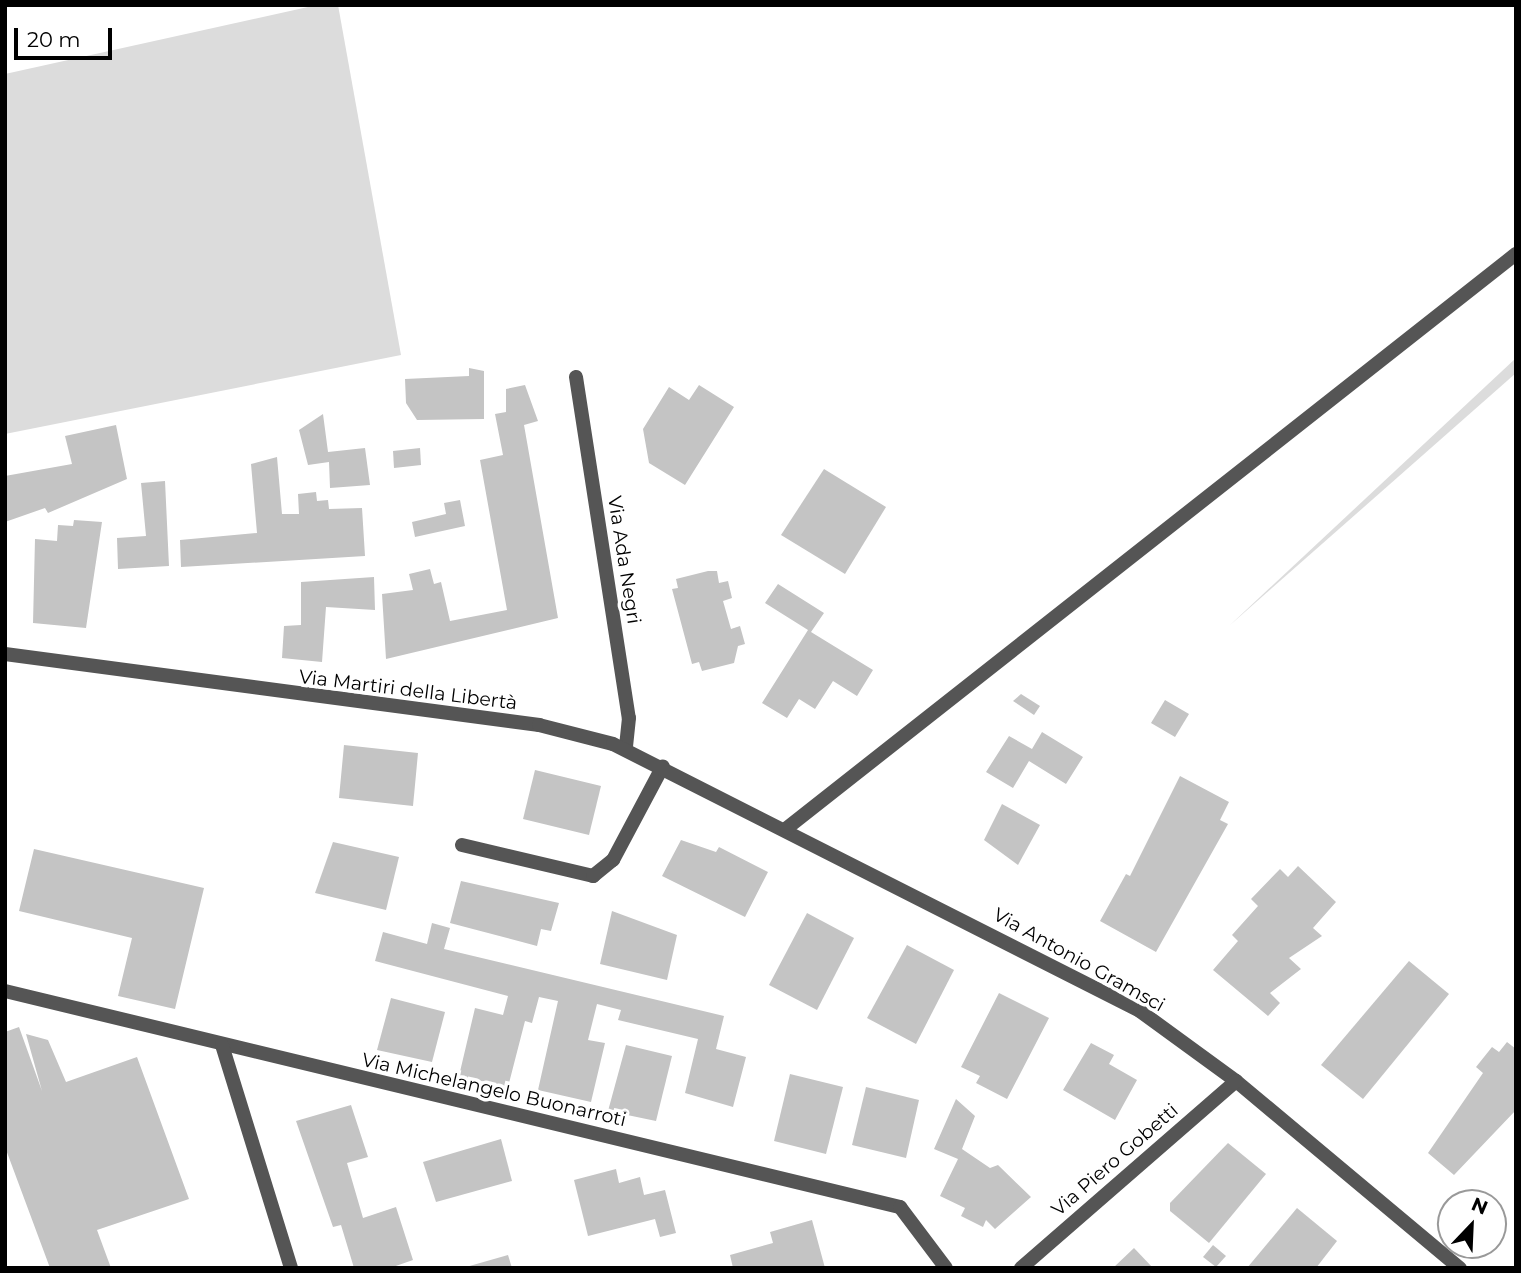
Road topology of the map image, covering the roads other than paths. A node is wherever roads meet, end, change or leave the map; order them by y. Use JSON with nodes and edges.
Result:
{"nodes":[{"id":1,"x":1516,"y":254,"type":"edge"},
{"id":2,"x":576,"y":377,"type":"dead end"},
{"id":3,"x":5,"y":654,"type":"edge"},
{"id":4,"x":626,"y":749,"type":"junction"},
{"id":5,"x":663,"y":766,"type":"junction"},
{"id":6,"x":787,"y":828,"type":"junction"},
{"id":7,"x":462,"y":845,"type":"dead end"},
{"id":8,"x":5,"y":991,"type":"edge"},
{"id":9,"x":222,"y":1045,"type":"junction"},
{"id":10,"x":1236,"y":1081,"type":"junction"},
{"id":11,"x":291,"y":1268,"type":"edge"},
{"id":12,"x":946,"y":1268,"type":"edge"},
{"id":13,"x":1021,"y":1268,"type":"edge"},
{"id":14,"x":1460,"y":1268,"type":"edge"}],
"edges":[{"from":1,"to":6,"type":"street"},
{"from":2,"to":4,"type":"street","name":"Via Ada Negri"},
{"from":3,"to":4,"type":"street","name":"Via Martiri della Libertà"},
{"from":4,"to":5,"type":"street","name":"Via Martiri della Libertà"},
{"from":5,"to":6,"type":"street","name":"Via Martiri della Libertà"},
{"from":5,"to":7,"type":"street"},
{"from":6,"to":10,"type":"street","name":"Via Antonio Gramsci"},
{"from":8,"to":9,"type":"street","name":"Via Michelangelo Buonarroti"},
{"from":9,"to":11,"type":"street"},
{"from":9,"to":12,"type":"street","name":"Via Michelangelo Buonarroti"},
{"from":10,"to":13,"type":"street","name":"Via Piero Gobetti"},
{"from":10,"to":14,"type":"street","name":"Via Antonio Gramsci"}]}
